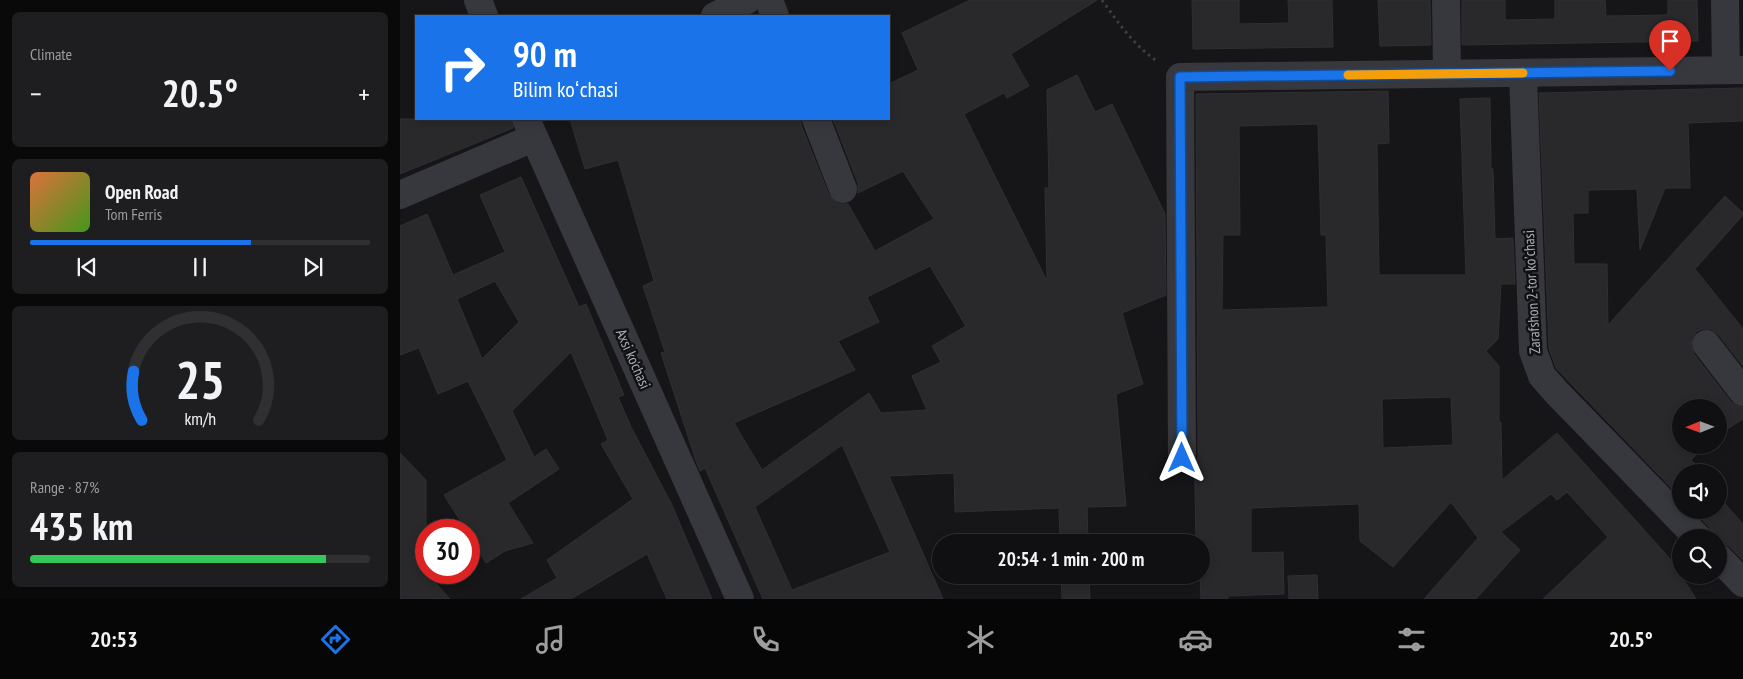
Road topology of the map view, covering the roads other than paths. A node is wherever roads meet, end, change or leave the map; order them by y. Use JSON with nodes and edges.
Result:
{"nodes":[{"id":1,"x":478,"y":0,"type":"edge"},
{"id":2,"x":747,"y":0,"type":"edge"},
{"id":3,"x":769,"y":0,"type":"edge"},
{"id":4,"x":1446,"y":0,"type":"edge"},
{"id":5,"x":1725,"y":0,"type":"edge"},
{"id":6,"x":484,"y":15,"type":"edge"},
{"id":7,"x":718,"y":15,"type":"edge"},
{"id":8,"x":775,"y":15,"type":"edge"},
{"id":9,"x":1734,"y":70,"type":"edge"},
{"id":10,"x":1523,"y":73,"type":"junction"},
{"id":11,"x":1447,"y":74,"type":"junction"},
{"id":12,"x":816,"y":120,"type":"edge"},
{"id":13,"x":529,"y":129,"type":"edge"},
{"id":14,"x":843,"y":189,"type":"dead end"},
{"id":15,"x":400,"y":195,"type":"edge"},
{"id":16,"x":1706,"y":344,"type":"dead end"},
{"id":17,"x":1743,"y":392,"type":"edge"},
{"id":18,"x":1182,"y":458,"type":"dead end"},
{"id":19,"x":1689,"y":529,"type":"edge"},
{"id":20,"x":1727,"y":566,"type":"edge"},
{"id":21,"x":1743,"y":583,"type":"edge"},
{"id":22,"x":740,"y":599,"type":"edge"}],
"edges":[{"from":1,"to":6,"type":"street"},
{"from":2,"to":7,"type":"street"},
{"from":3,"to":8,"type":"street"},
{"from":4,"to":11,"type":"street"},
{"from":5,"to":9,"type":"street"},
{"from":9,"to":10,"type":"street"},
{"from":10,"to":11,"type":"street"},
{"from":10,"to":19,"type":"street","name":"Zarafshon 2-tor koʼchasi"},
{"from":11,"to":18,"type":"street"},
{"from":12,"to":14,"type":"street"},
{"from":13,"to":15,"type":"street"},
{"from":13,"to":22,"type":"street","name":"Axsi ko'chasi"},
{"from":16,"to":17,"type":"street"},
{"from":20,"to":21,"type":"street"}]}
